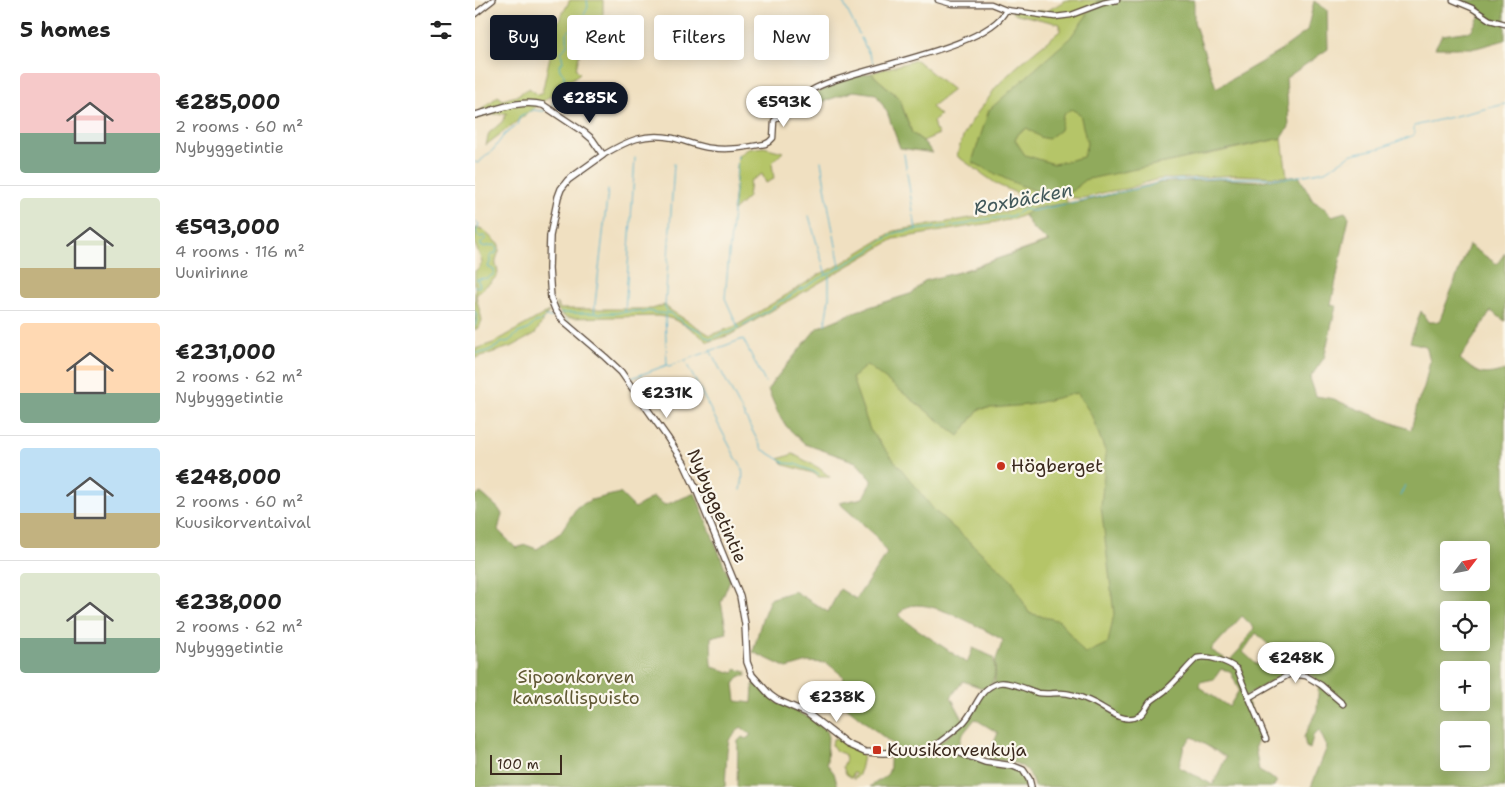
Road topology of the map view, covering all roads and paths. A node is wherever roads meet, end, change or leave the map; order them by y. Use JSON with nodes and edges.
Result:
{"nodes":[{"id":1,"x":493,"y":0,"type":"edge"},
{"id":2,"x":938,"y":0,"type":"edge"},
{"id":3,"x":1117,"y":0,"type":"edge"},
{"id":4,"x":1453,"y":0,"type":"edge"},
{"id":5,"x":1006,"y":10,"type":"junction"},
{"id":6,"x":475,"y":14,"type":"edge"},
{"id":7,"x":1505,"y":24,"type":"edge"},
{"id":8,"x":475,"y":116,"type":"edge"},
{"id":9,"x":603,"y":155,"type":"junction"},
{"id":10,"x":1248,"y":698,"type":"junction"},
{"id":11,"x":1343,"y":704,"type":"dead end"},
{"id":12,"x":1266,"y":739,"type":"dead end"},
{"id":13,"x":929,"y":750,"type":"junction"},
{"id":14,"x":1031,"y":787,"type":"edge"}],
"edges":[{"from":1,"to":6,"type":"street"},
{"from":2,"to":5,"type":"street"},
{"from":3,"to":5,"type":"street"},
{"from":4,"to":7,"type":"street"},
{"from":5,"to":9,"type":"street"},
{"from":8,"to":9,"type":"street"},
{"from":9,"to":13,"type":"street","name":"Nybyggetintie"},
{"from":10,"to":11,"type":"street"},
{"from":10,"to":12,"type":"street"},
{"from":10,"to":13,"type":"street"},
{"from":13,"to":14,"type":"street","name":"Nybyggetintie"}]}
